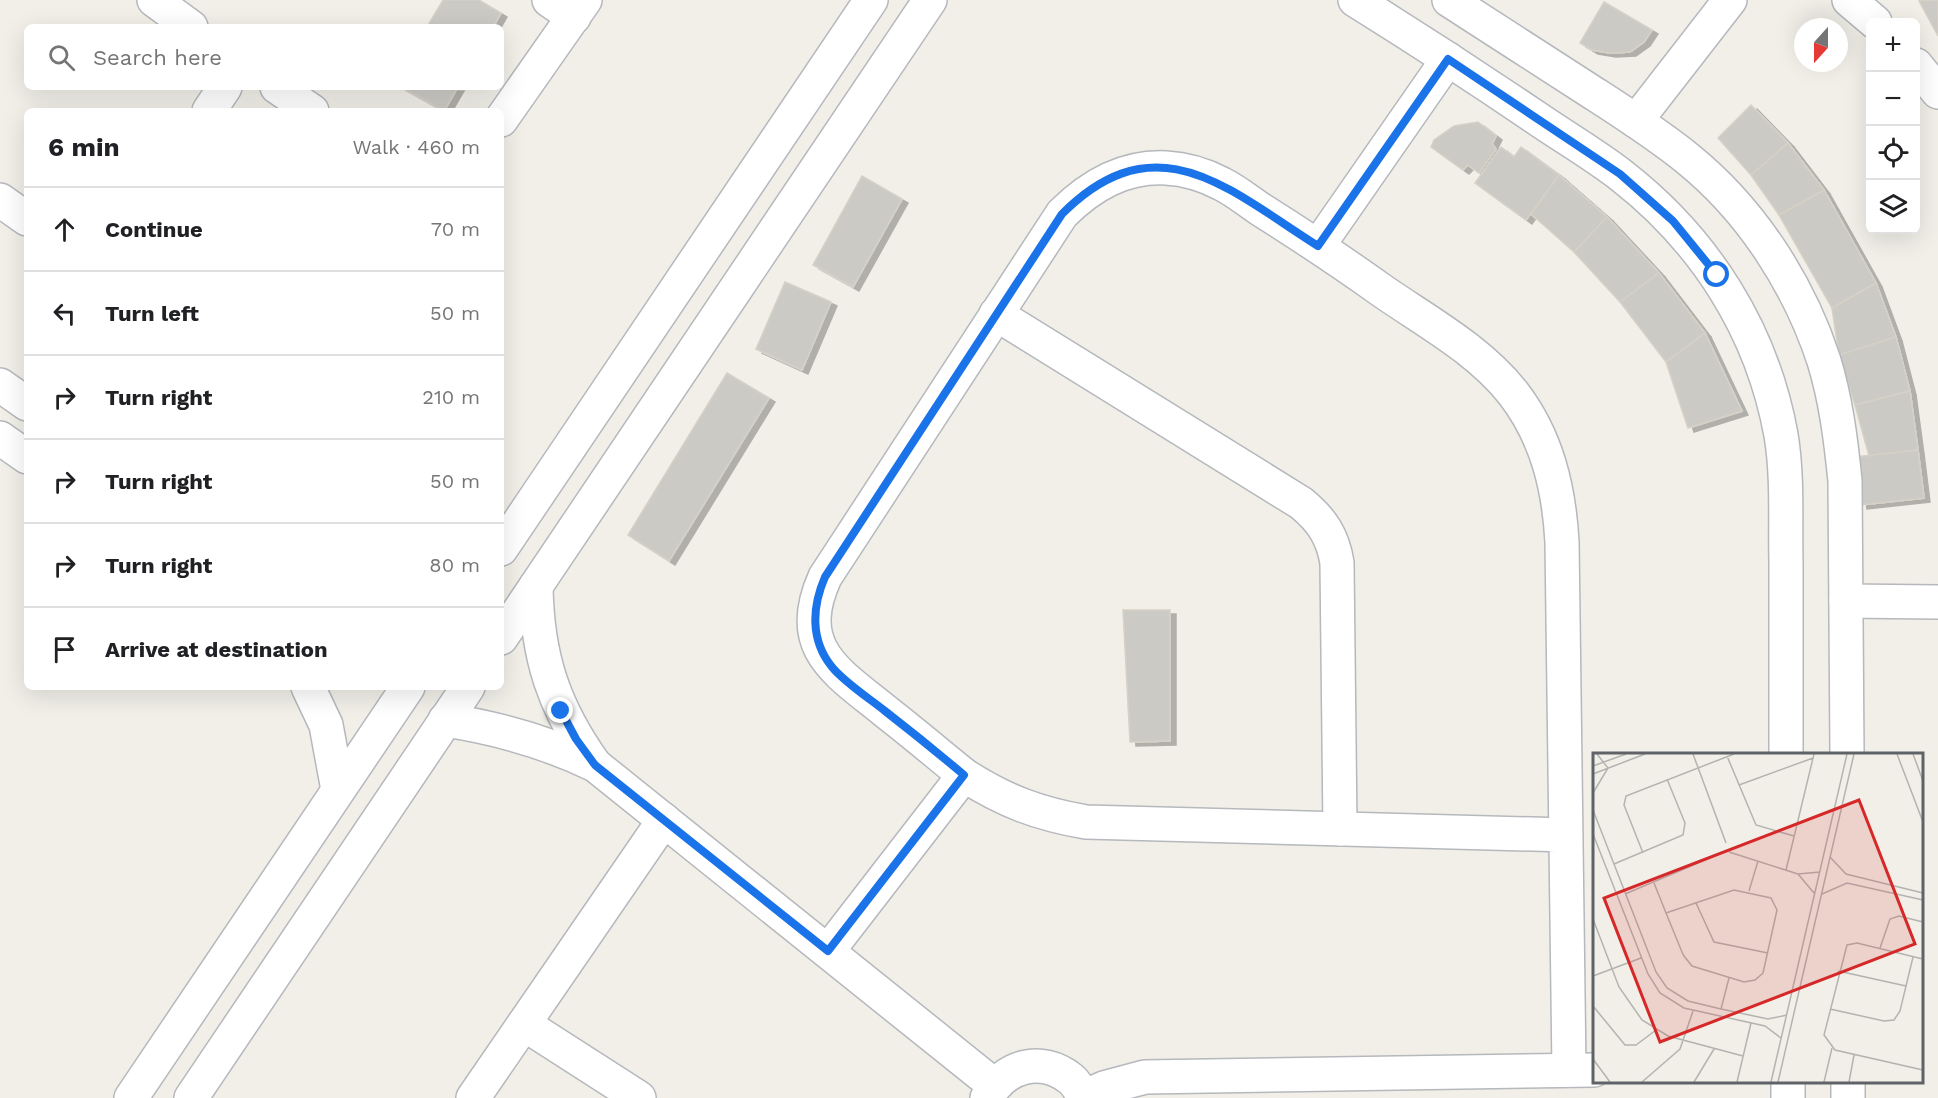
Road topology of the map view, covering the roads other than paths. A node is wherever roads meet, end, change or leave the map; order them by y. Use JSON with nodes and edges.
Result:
{"nodes":[{"id":1,"x":154,"y":0,"type":"edge"},
{"id":2,"x":871,"y":0,"type":"edge"},
{"id":3,"x":930,"y":0,"type":"edge"},
{"id":4,"x":1355,"y":0,"type":"edge"},
{"id":5,"x":1449,"y":0,"type":"edge"},
{"id":6,"x":1730,"y":0,"type":"edge"},
{"id":7,"x":1849,"y":0,"type":"edge"},
{"id":8,"x":569,"y":6,"type":"edge"},
{"id":9,"x":1870,"y":18,"type":"edge"},
{"id":10,"x":187,"y":24,"type":"edge"},
{"id":11,"x":1448,"y":59,"type":"junction"},
{"id":12,"x":223,"y":90,"type":"edge"},
{"id":13,"x":281,"y":90,"type":"edge"},
{"id":14,"x":210,"y":108,"type":"edge"},
{"id":15,"x":308,"y":108,"type":"edge"},
{"id":16,"x":504,"y":115,"type":"edge"},
{"id":17,"x":1636,"y":121,"type":"junction"},
{"id":18,"x":0,"y":200,"type":"edge"},
{"id":19,"x":24,"y":217,"type":"edge"},
{"id":20,"x":1318,"y":246,"type":"junction"},
{"id":21,"x":996,"y":314,"type":"junction"},
{"id":22,"x":0,"y":386,"type":"edge"},
{"id":23,"x":24,"y":402,"type":"edge"},
{"id":24,"x":0,"y":438,"type":"edge"},
{"id":25,"x":24,"y":455,"type":"edge"},
{"id":26,"x":504,"y":545,"type":"edge"},
{"id":27,"x":536,"y":586,"type":"junction"},
{"id":28,"x":1846,"y":601,"type":"junction"},
{"id":29,"x":1938,"y":602,"type":"edge"},
{"id":30,"x":504,"y":634,"type":"edge"},
{"id":31,"x":309,"y":690,"type":"edge"},
{"id":32,"x":406,"y":690,"type":"edge"},
{"id":33,"x":466,"y":690,"type":"edge"},
{"id":34,"x":445,"y":720,"type":"junction"},
{"id":35,"x":1786,"y":753,"type":"edge"},
{"id":36,"x":1846,"y":753,"type":"edge"},
{"id":37,"x":595,"y":765,"type":"junction"},
{"id":38,"x":964,"y":775,"type":"junction"},
{"id":39,"x":338,"y":790,"type":"junction"},
{"id":40,"x":664,"y":820,"type":"junction"},
{"id":41,"x":1340,"y":829,"type":"junction"},
{"id":42,"x":1566,"y":835,"type":"junction"},
{"id":43,"x":277,"y":882,"type":"junction"},
{"id":44,"x":318,"y":909,"type":"junction"},
{"id":45,"x":828,"y":951,"type":"junction"},
{"id":46,"x":524,"y":1024,"type":"junction"},
{"id":47,"x":1582,"y":1070,"type":"edge"},
{"id":48,"x":991,"y":1091,"type":"edge"},
{"id":49,"x":131,"y":1098,"type":"edge"},
{"id":50,"x":191,"y":1098,"type":"edge"},
{"id":51,"x":473,"y":1098,"type":"edge"},
{"id":52,"x":639,"y":1098,"type":"edge"},
{"id":53,"x":1084,"y":1098,"type":"edge"}],
"edges":[{"from":1,"to":10,"type":"street"},
{"from":2,"to":26,"type":"street"},
{"from":3,"to":27,"type":"street"},
{"from":4,"to":11,"type":"street"},
{"from":5,"to":17,"type":"street"},
{"from":6,"to":17,"type":"street"},
{"from":7,"to":9,"type":"street"},
{"from":8,"to":16,"type":"street"},
{"from":11,"to":20,"type":"street"},
{"from":11,"to":35,"type":"street"},
{"from":12,"to":14,"type":"street"},
{"from":13,"to":15,"type":"street"},
{"from":17,"to":28,"type":"street"},
{"from":18,"to":19,"type":"street"},
{"from":20,"to":21,"type":"street"},
{"from":20,"to":42,"type":"street"},
{"from":21,"to":38,"type":"street"},
{"from":21,"to":41,"type":"street"},
{"from":22,"to":23,"type":"street"},
{"from":24,"to":25,"type":"street"},
{"from":27,"to":30,"type":"street"},
{"from":27,"to":37,"type":"street"},
{"from":28,"to":29,"type":"street"},
{"from":28,"to":36,"type":"street"},
{"from":31,"to":39,"type":"street"},
{"from":32,"to":39,"type":"street"},
{"from":33,"to":34,"type":"street"},
{"from":34,"to":37,"type":"street"},
{"from":34,"to":44,"type":"street"},
{"from":37,"to":40,"type":"street"},
{"from":38,"to":41,"type":"street"},
{"from":38,"to":45,"type":"street"},
{"from":39,"to":43,"type":"street"},
{"from":40,"to":45,"type":"street"},
{"from":40,"to":46,"type":"street"},
{"from":41,"to":42,"type":"street"},
{"from":42,"to":47,"type":"street"},
{"from":43,"to":44,"type":"street"},
{"from":43,"to":49,"type":"street"},
{"from":44,"to":50,"type":"street"},
{"from":45,"to":48,"type":"street"},
{"from":46,"to":51,"type":"street"},
{"from":46,"to":52,"type":"street"},
{"from":47,"to":53,"type":"street"},
{"from":48,"to":53,"type":"street"}]}
